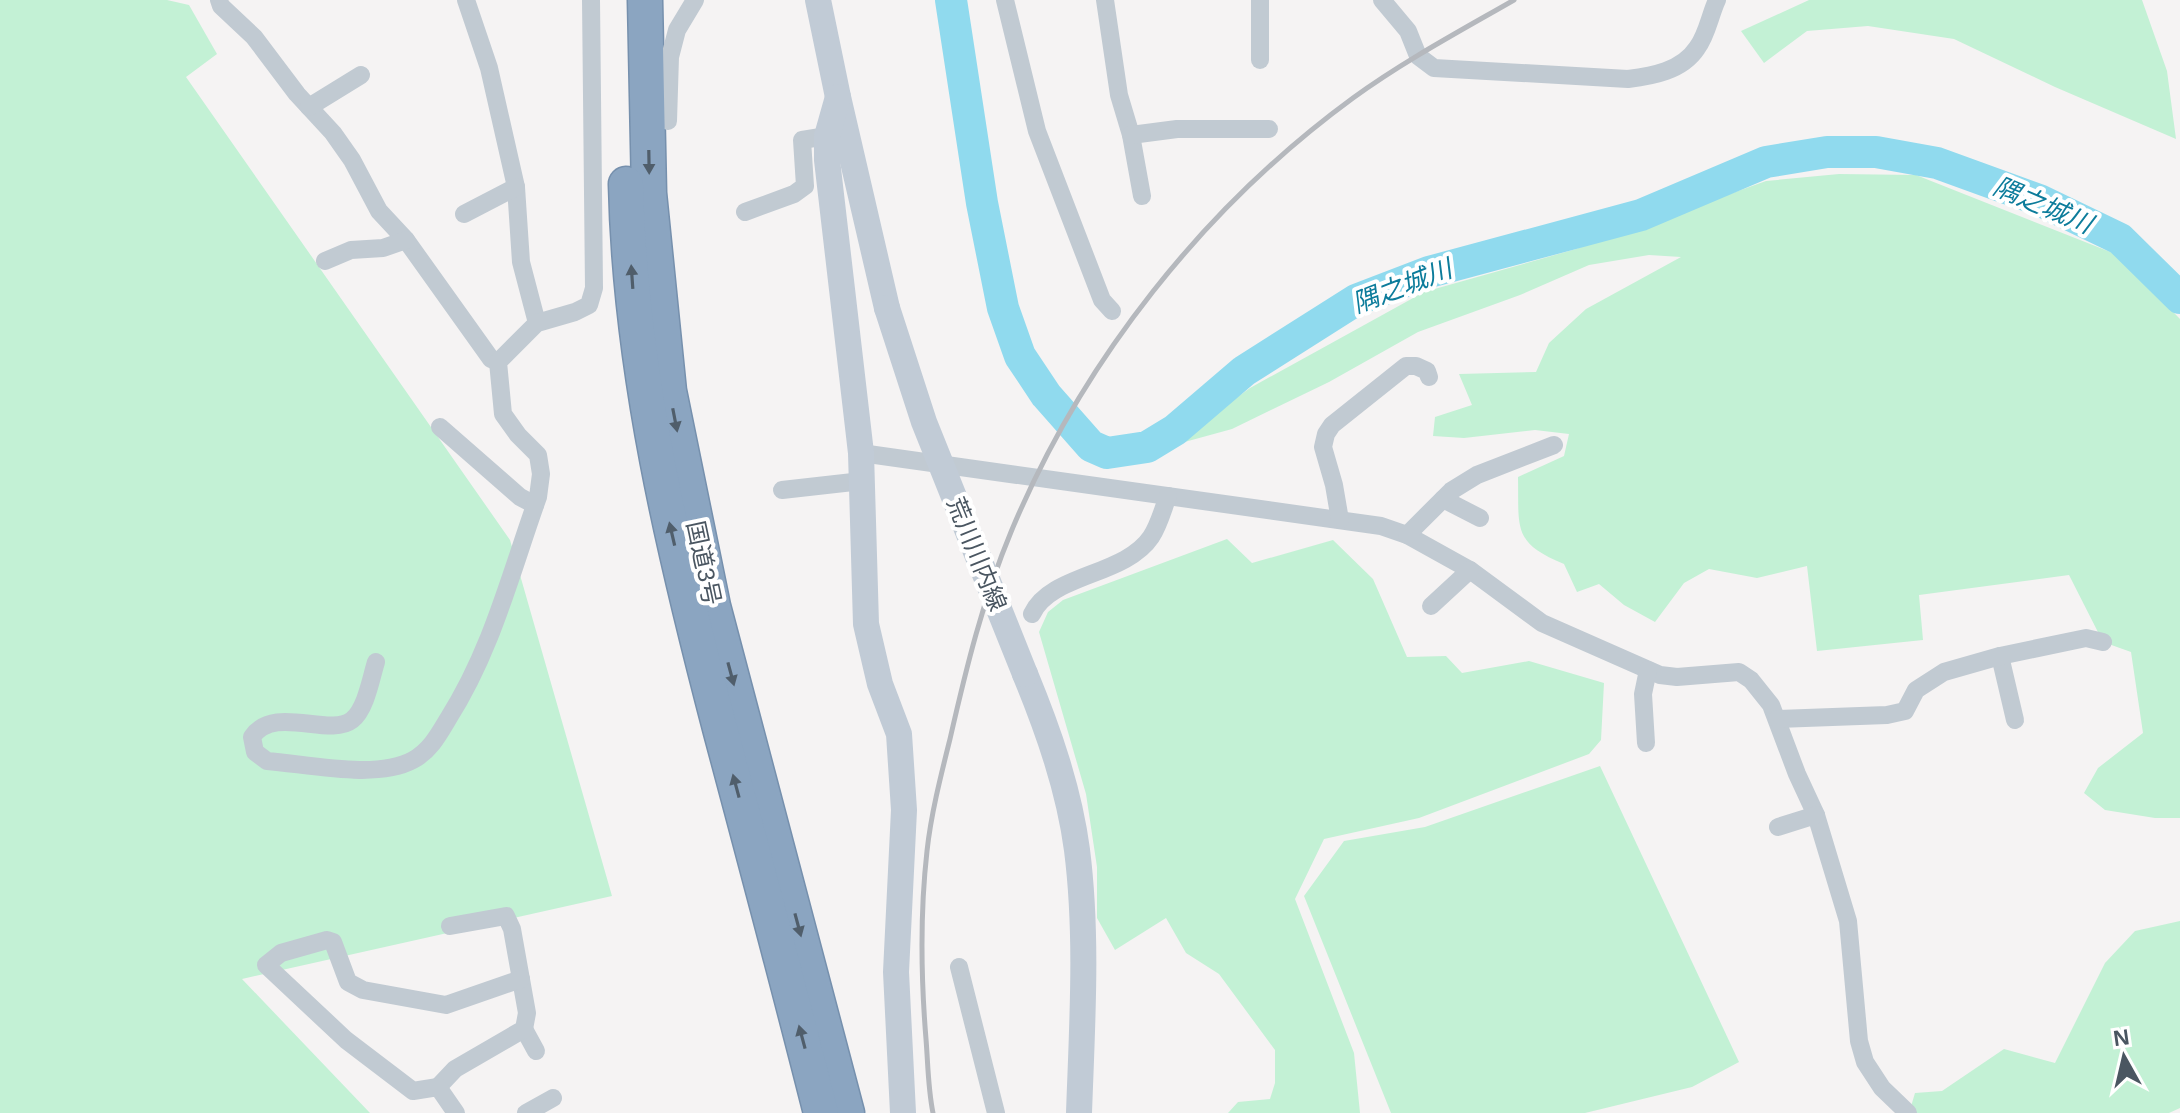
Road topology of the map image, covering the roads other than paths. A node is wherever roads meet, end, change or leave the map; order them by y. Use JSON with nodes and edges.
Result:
{"nodes":[{"id":1,"x":219,"y":0,"type":"edge"},
{"id":2,"x":466,"y":0,"type":"edge"},
{"id":3,"x":591,"y":0,"type":"edge"},
{"id":4,"x":622,"y":0,"type":"edge"},
{"id":5,"x":645,"y":0,"type":"edge"},
{"id":6,"x":695,"y":0,"type":"edge"},
{"id":7,"x":818,"y":0,"type":"edge"},
{"id":8,"x":1005,"y":0,"type":"edge"},
{"id":9,"x":1105,"y":0,"type":"edge"},
{"id":10,"x":1260,"y":0,"type":"edge"},
{"id":11,"x":1382,"y":0,"type":"edge"},
{"id":12,"x":1717,"y":0,"type":"edge"},
{"id":13,"x":1260,"y":60,"type":"dead end"},
{"id":14,"x":361,"y":75,"type":"dead end"},
{"id":15,"x":838,"y":97,"type":"junction"},
{"id":16,"x":309,"y":107,"type":"junction"},
{"id":17,"x":668,"y":121,"type":"dead end"},
{"id":18,"x":1269,"y":129,"type":"dead end"},
{"id":19,"x":1131,"y":135,"type":"junction"},
{"id":20,"x":827,"y":136,"type":"junction"},
{"id":21,"x":516,"y":187,"type":"junction"},
{"id":22,"x":1142,"y":196,"type":"dead end"},
{"id":23,"x":745,"y":212,"type":"dead end"},
{"id":24,"x":464,"y":214,"type":"dead end"},
{"id":25,"x":406,"y":240,"type":"junction"},
{"id":26,"x":325,"y":261,"type":"dead end"},
{"id":27,"x":1112,"y":311,"type":"dead end"},
{"id":28,"x":537,"y":323,"type":"junction"},
{"id":29,"x":498,"y":362,"type":"junction"},
{"id":30,"x":1429,"y":377,"type":"dead end"},
{"id":31,"x":440,"y":427,"type":"dead end"},
{"id":32,"x":1554,"y":445,"type":"dead end"},
{"id":33,"x":861,"y":453,"type":"junction"},
{"id":34,"x":862,"y":481,"type":"junction"},
{"id":35,"x":782,"y":490,"type":"dead end"},
{"id":36,"x":1168,"y":496,"type":"junction"},
{"id":37,"x":1443,"y":499,"type":"junction"},
{"id":38,"x":535,"y":505,"type":"junction"},
{"id":39,"x":1480,"y":518,"type":"dead end"},
{"id":40,"x":1340,"y":520,"type":"junction"},
{"id":41,"x":1407,"y":535,"type":"junction"},
{"id":42,"x":1470,"y":570,"type":"junction"},
{"id":43,"x":1431,"y":606,"type":"dead end"},
{"id":44,"x":1032,"y":614,"type":"dead end"},
{"id":45,"x":2103,"y":642,"type":"dead end"},
{"id":46,"x":2000,"y":656,"type":"junction"},
{"id":47,"x":376,"y":662,"type":"dead end"},
{"id":48,"x":1648,"y":670,"type":"junction"},
{"id":49,"x":1777,"y":719,"type":"junction"},
{"id":50,"x":2015,"y":720,"type":"dead end"},
{"id":51,"x":1646,"y":743,"type":"dead end"},
{"id":52,"x":1816,"y":815,"type":"junction"},
{"id":53,"x":1778,"y":827,"type":"dead end"},
{"id":54,"x":450,"y":926,"type":"dead end"},
{"id":55,"x":959,"y":967,"type":"dead end"},
{"id":56,"x":521,"y":979,"type":"junction"},
{"id":57,"x":524,"y":1029,"type":"junction"},
{"id":58,"x":536,"y":1051,"type":"dead end"},
{"id":59,"x":438,"y":1087,"type":"junction"},
{"id":60,"x":553,"y":1098,"type":"dead end"},
{"id":61,"x":456,"y":1113,"type":"edge"},
{"id":62,"x":526,"y":1113,"type":"edge"},
{"id":63,"x":821,"y":1113,"type":"edge"},
{"id":64,"x":847,"y":1113,"type":"edge"},
{"id":65,"x":903,"y":1113,"type":"edge"},
{"id":66,"x":996,"y":1113,"type":"edge"},
{"id":67,"x":1079,"y":1113,"type":"edge"},
{"id":68,"x":1908,"y":1113,"type":"edge"}],
"edges":[{"from":1,"to":16,"type":"street"},
{"from":2,"to":21,"type":"street"},
{"from":3,"to":28,"type":"street"},
{"from":63,"to":4,"type":"highway","name":"国道3号","one_way":true},
{"from":5,"to":64,"type":"highway","name":"国道3号","one_way":true},
{"from":6,"to":17,"type":"street"},
{"from":7,"to":15,"type":"main road","name":"荒川川内線"},
{"from":8,"to":27,"type":"street"},
{"from":9,"to":19,"type":"street"},
{"from":10,"to":13,"type":"street"},
{"from":11,"to":12,"type":"street"},
{"from":14,"to":16,"type":"street"},
{"from":15,"to":20,"type":"main road"},
{"from":15,"to":67,"type":"main road","name":"荒川川内線","bridge":true},
{"from":16,"to":25,"type":"street"},
{"from":18,"to":19,"type":"street"},
{"from":19,"to":22,"type":"street"},
{"from":20,"to":23,"type":"street"},
{"from":20,"to":33,"type":"main road"},
{"from":21,"to":24,"type":"street"},
{"from":21,"to":28,"type":"street"},
{"from":25,"to":26,"type":"street"},
{"from":25,"to":29,"type":"street"},
{"from":28,"to":29,"type":"street"},
{"from":29,"to":38,"type":"street"},
{"from":30,"to":40,"type":"street"},
{"from":31,"to":38,"type":"street"},
{"from":32,"to":37,"type":"street"},
{"from":33,"to":34,"type":"main road"},
{"from":33,"to":36,"type":"street"},
{"from":34,"to":35,"type":"street"},
{"from":34,"to":65,"type":"main road"},
{"from":36,"to":40,"type":"street"},
{"from":36,"to":44,"type":"street"},
{"from":37,"to":39,"type":"street"},
{"from":37,"to":41,"type":"street"},
{"from":38,"to":47,"type":"street"},
{"from":40,"to":41,"type":"street"},
{"from":41,"to":42,"type":"street"},
{"from":42,"to":43,"type":"street"},
{"from":42,"to":48,"type":"street"},
{"from":45,"to":46,"type":"street"},
{"from":46,"to":49,"type":"street"},
{"from":46,"to":50,"type":"street"},
{"from":48,"to":49,"type":"street"},
{"from":48,"to":51,"type":"street"},
{"from":49,"to":52,"type":"street"},
{"from":52,"to":53,"type":"street"},
{"from":52,"to":68,"type":"street"},
{"from":54,"to":56,"type":"street"},
{"from":55,"to":66,"type":"street"},
{"from":56,"to":57,"type":"street"},
{"from":56,"to":59,"type":"street"},
{"from":57,"to":58,"type":"street"},
{"from":57,"to":59,"type":"street"},
{"from":59,"to":61,"type":"street"},
{"from":60,"to":62,"type":"street"}]}
